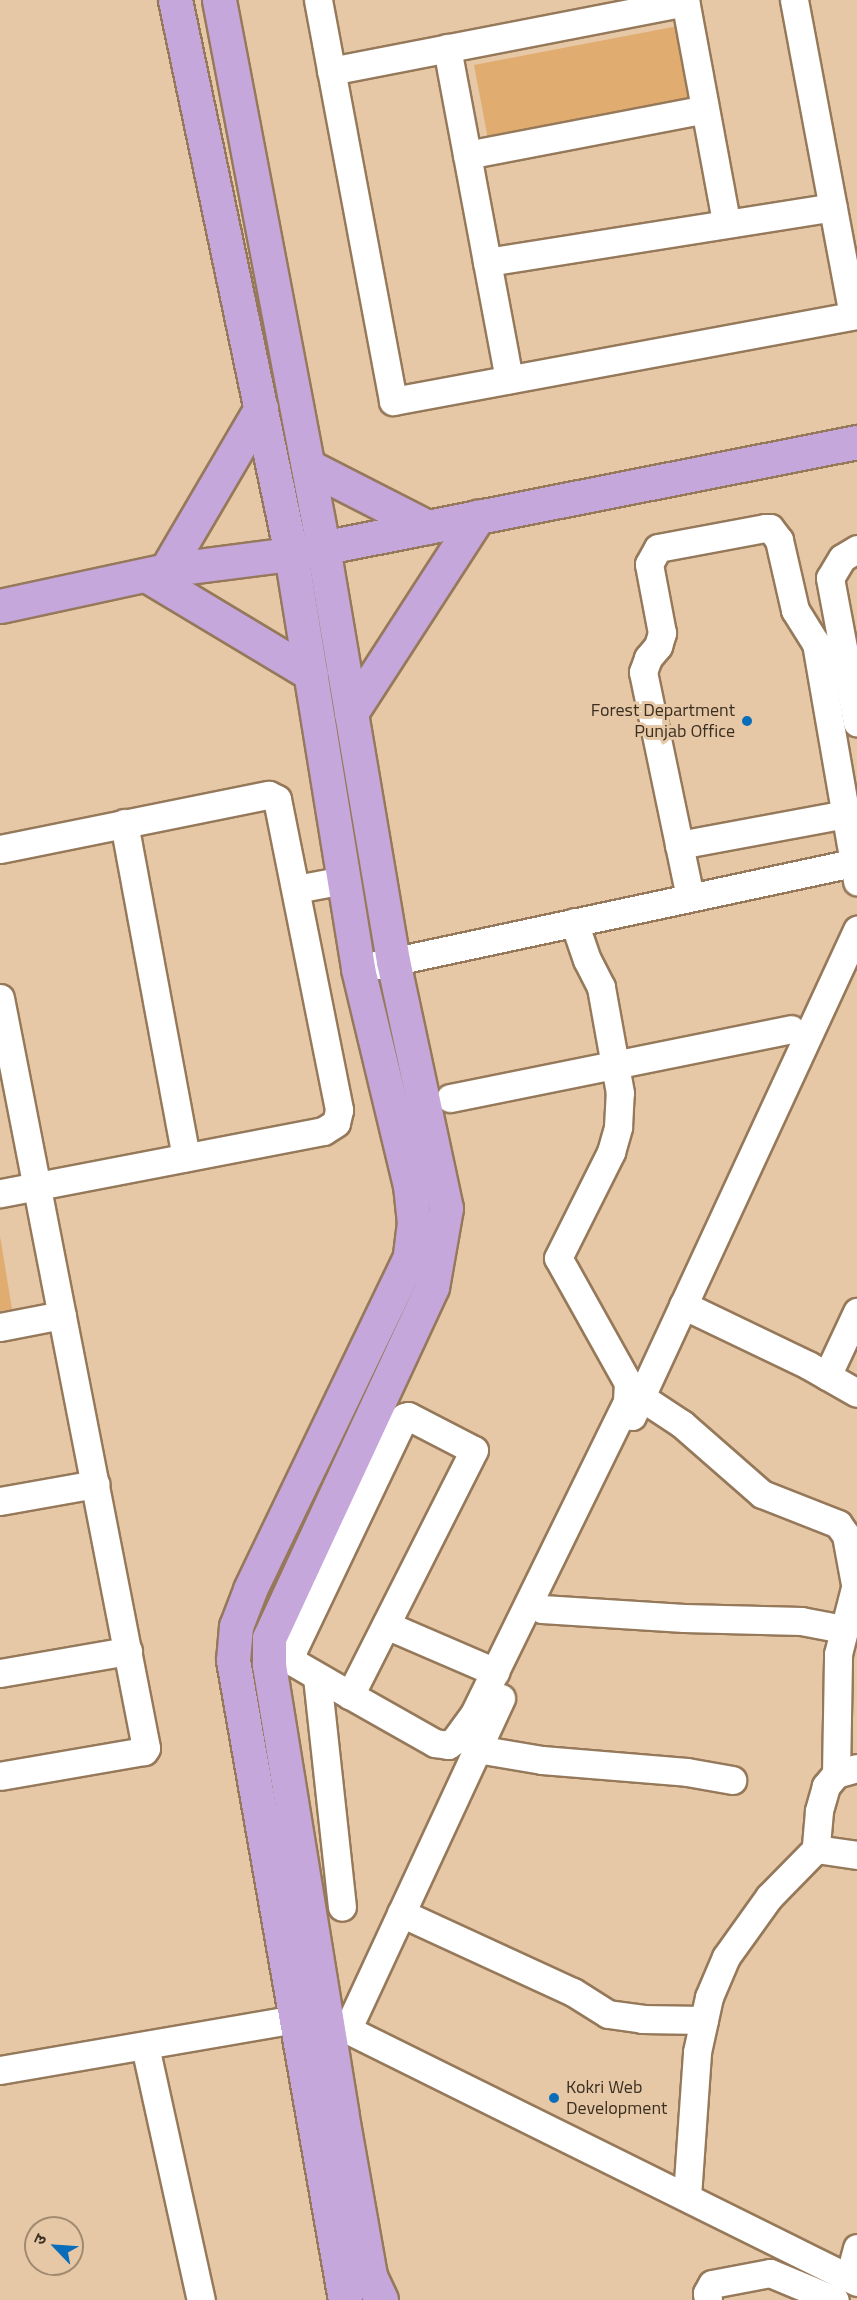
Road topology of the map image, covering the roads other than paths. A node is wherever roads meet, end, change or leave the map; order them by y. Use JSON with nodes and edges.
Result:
{"nodes":[{"id":1,"x":175,"y":0,"type":"edge"},
{"id":2,"x":219,"y":0,"type":"edge"},
{"id":3,"x":318,"y":0,"type":"edge"},
{"id":4,"x":794,"y":0,"type":"edge"},
{"id":5,"x":685,"y":1,"type":"edge"},
{"id":6,"x":447,"y":48,"type":"junction"},
{"id":7,"x":331,"y":71,"type":"junction"},
{"id":8,"x":705,"y":109,"type":"junction"},
{"id":9,"x":467,"y":155,"type":"junction"},
{"id":10,"x":833,"y":207,"type":"junction"},
{"id":11,"x":726,"y":222,"type":"junction"},
{"id":12,"x":488,"y":262,"type":"junction"},
{"id":13,"x":855,"y":315,"type":"edge"},
{"id":14,"x":509,"y":379,"type":"junction"},
{"id":15,"x":261,"y":408,"type":"junction"},
{"id":16,"x":857,"y":442,"type":"edge"},
{"id":17,"x":308,"y":466,"type":"junction"},
{"id":18,"x":478,"y":517,"type":"junction"},
{"id":19,"x":427,"y":526,"type":"junction"},
{"id":20,"x":323,"y":547,"type":"junction"},
{"id":21,"x":857,"y":549,"type":"edge"},
{"id":22,"x":291,"y":554,"type":"junction"},
{"id":23,"x":157,"y":573,"type":"junction"},
{"id":24,"x":0,"y":606,"type":"edge"},
{"id":25,"x":311,"y":674,"type":"junction"},
{"id":26,"x":351,"y":712,"type":"junction"},
{"id":27,"x":857,"y":722,"type":"edge"},
{"id":28,"x":846,"y":814,"type":"junction"},
{"id":29,"x":124,"y":823,"type":"junction"},
{"id":30,"x":679,"y":845,"type":"junction"},
{"id":31,"x":0,"y":849,"type":"edge"},
{"id":32,"x":856,"y":868,"type":"edge"},
{"id":33,"x":344,"y":880,"type":"junction"},
{"id":34,"x":296,"y":889,"type":"junction"},
{"id":35,"x":690,"y":897,"type":"junction"},
{"id":36,"x":584,"y":920,"type":"junction"},
{"id":37,"x":857,"y":930,"type":"edge"},
{"id":38,"x":393,"y":961,"type":"junction"},
{"id":39,"x":358,"y":969,"type":"junction"},
{"id":40,"x":1,"y":1013,"type":"edge"},
{"id":41,"x":791,"y":1029,"type":"dead end"},
{"id":42,"x":616,"y":1065,"type":"junction"},
{"id":43,"x":450,"y":1098,"type":"dead end"},
{"id":44,"x":186,"y":1157,"type":"junction"},
{"id":45,"x":37,"y":1186,"type":"junction"},
{"id":46,"x":0,"y":1193,"type":"edge"},
{"id":47,"x":683,"y":1305,"type":"junction"},
{"id":48,"x":857,"y":1312,"type":"edge"},
{"id":49,"x":62,"y":1315,"type":"junction"},
{"id":50,"x":0,"y":1327,"type":"edge"},
{"id":51,"x":827,"y":1376,"type":"junction"},
{"id":52,"x":857,"y":1393,"type":"edge"},
{"id":53,"x":641,"y":1397,"type":"junction"},
{"id":54,"x":95,"y":1484,"type":"junction"},
{"id":55,"x":0,"y":1501,"type":"edge"},
{"id":56,"x":856,"y":1582,"type":"edge"},
{"id":57,"x":542,"y":1609,"type":"junction"},
{"id":58,"x":386,"y":1625,"type":"junction"},
{"id":59,"x":843,"y":1629,"type":"junction"},
{"id":60,"x":128,"y":1651,"type":"junction"},
{"id":61,"x":495,"y":1672,"type":"junction"},
{"id":62,"x":0,"y":1673,"type":"edge"},
{"id":63,"x":318,"y":1677,"type":"junction"},
{"id":64,"x":350,"y":1695,"type":"junction"},
{"id":65,"x":477,"y":1749,"type":"junction"},
{"id":66,"x":847,"y":1771,"type":"edge"},
{"id":67,"x":0,"y":1776,"type":"edge"},
{"id":68,"x":732,"y":1780,"type":"dead end"},
{"id":69,"x":816,"y":1849,"type":"junction"},
{"id":70,"x":857,"y":1855,"type":"edge"},
{"id":71,"x":342,"y":1907,"type":"dead end"},
{"id":72,"x":401,"y":1913,"type":"junction"},
{"id":73,"x":704,"y":2020,"type":"junction"},
{"id":74,"x":324,"y":2023,"type":"junction"},
{"id":75,"x":145,"y":2046,"type":"junction"},
{"id":76,"x":0,"y":2070,"type":"edge"},
{"id":77,"x":687,"y":2196,"type":"junction"},
{"id":78,"x":857,"y":2248,"type":"edge"},
{"id":79,"x":847,"y":2287,"type":"edge"},
{"id":80,"x":201,"y":2300,"type":"edge"},
{"id":81,"x":345,"y":2300,"type":"edge"},
{"id":82,"x":381,"y":2300,"type":"edge"},
{"id":83,"x":708,"y":2300,"type":"edge"}],
"edges":[{"from":1,"to":15,"type":"main road"},
{"from":2,"to":17,"type":"main road"},
{"from":3,"to":7,"type":"street"},
{"from":4,"to":10,"type":"street"},
{"from":5,"to":6,"type":"street"},
{"from":5,"to":8,"type":"street"},
{"from":6,"to":7,"type":"street"},
{"from":6,"to":9,"type":"street"},
{"from":7,"to":14,"type":"street"},
{"from":8,"to":9,"type":"street"},
{"from":8,"to":11,"type":"street"},
{"from":9,"to":12,"type":"street"},
{"from":10,"to":11,"type":"street"},
{"from":10,"to":13,"type":"street"},
{"from":11,"to":12,"type":"street"},
{"from":12,"to":14,"type":"street"},
{"from":13,"to":14,"type":"street"},
{"from":15,"to":22,"type":"main road"},
{"from":15,"to":23,"type":"main road"},
{"from":16,"to":18,"type":"main road"},
{"from":17,"to":19,"type":"main road"},
{"from":17,"to":20,"type":"main road"},
{"from":18,"to":19,"type":"main road"},
{"from":18,"to":26,"type":"main road"},
{"from":19,"to":20,"type":"main road"},
{"from":20,"to":22,"type":"main road"},
{"from":20,"to":26,"type":"main road"},
{"from":21,"to":27,"type":"street"},
{"from":22,"to":23,"type":"main road"},
{"from":22,"to":25,"type":"main road"},
{"from":23,"to":24,"type":"main road"},
{"from":23,"to":25,"type":"main road"},
{"from":25,"to":33,"type":"main road"},
{"from":26,"to":38,"type":"main road"},
{"from":28,"to":30,"type":"street"},
{"from":28,"to":30,"type":"street"},
{"from":28,"to":32,"type":"street"},
{"from":29,"to":31,"type":"street"},
{"from":29,"to":34,"type":"street"},
{"from":29,"to":44,"type":"street"},
{"from":30,"to":35,"type":"street"},
{"from":32,"to":35,"type":"street"},
{"from":33,"to":34,"type":"street"},
{"from":33,"to":39,"type":"main road"},
{"from":34,"to":44,"type":"street"},
{"from":35,"to":36,"type":"street"},
{"from":36,"to":38,"type":"street"},
{"from":36,"to":42,"type":"street"},
{"from":37,"to":47,"type":"street"},
{"from":38,"to":39,"type":"street"},
{"from":38,"to":74,"type":"main road"},
{"from":39,"to":74,"type":"main road"},
{"from":40,"to":45,"type":"street"},
{"from":41,"to":42,"type":"street"},
{"from":42,"to":43,"type":"street"},
{"from":42,"to":61,"type":"street"},
{"from":44,"to":45,"type":"street"},
{"from":45,"to":46,"type":"street"},
{"from":45,"to":49,"type":"street"},
{"from":47,"to":51,"type":"street"},
{"from":47,"to":53,"type":"street"},
{"from":48,"to":51,"type":"street"},
{"from":49,"to":50,"type":"street"},
{"from":49,"to":54,"type":"street"},
{"from":51,"to":52,"type":"street"},
{"from":53,"to":56,"type":"street"},
{"from":53,"to":57,"type":"street"},
{"from":54,"to":55,"type":"street"},
{"from":54,"to":60,"type":"street"},
{"from":56,"to":59,"type":"street"},
{"from":57,"to":59,"type":"street"},
{"from":57,"to":65,"type":"street"},
{"from":58,"to":61,"type":"street"},
{"from":58,"to":63,"type":"street"},
{"from":58,"to":64,"type":"street"},
{"from":59,"to":66,"type":"street"},
{"from":60,"to":62,"type":"street"},
{"from":60,"to":67,"type":"street"},
{"from":61,"to":64,"type":"street"},
{"from":63,"to":64,"type":"street"},
{"from":63,"to":71,"type":"street"},
{"from":65,"to":68,"type":"street"},
{"from":65,"to":72,"type":"street"},
{"from":66,"to":69,"type":"street"},
{"from":69,"to":70,"type":"street"},
{"from":69,"to":73,"type":"street"},
{"from":72,"to":73,"type":"street"},
{"from":72,"to":74,"type":"street"},
{"from":73,"to":77,"type":"street"},
{"from":74,"to":75,"type":"street"},
{"from":74,"to":77,"type":"street"},
{"from":74,"to":81,"type":"main road"},
{"from":74,"to":82,"type":"main road"},
{"from":75,"to":76,"type":"street"},
{"from":75,"to":80,"type":"street"},
{"from":77,"to":79,"type":"street"},
{"from":78,"to":79,"type":"street"},
{"from":79,"to":83,"type":"street"}]}
